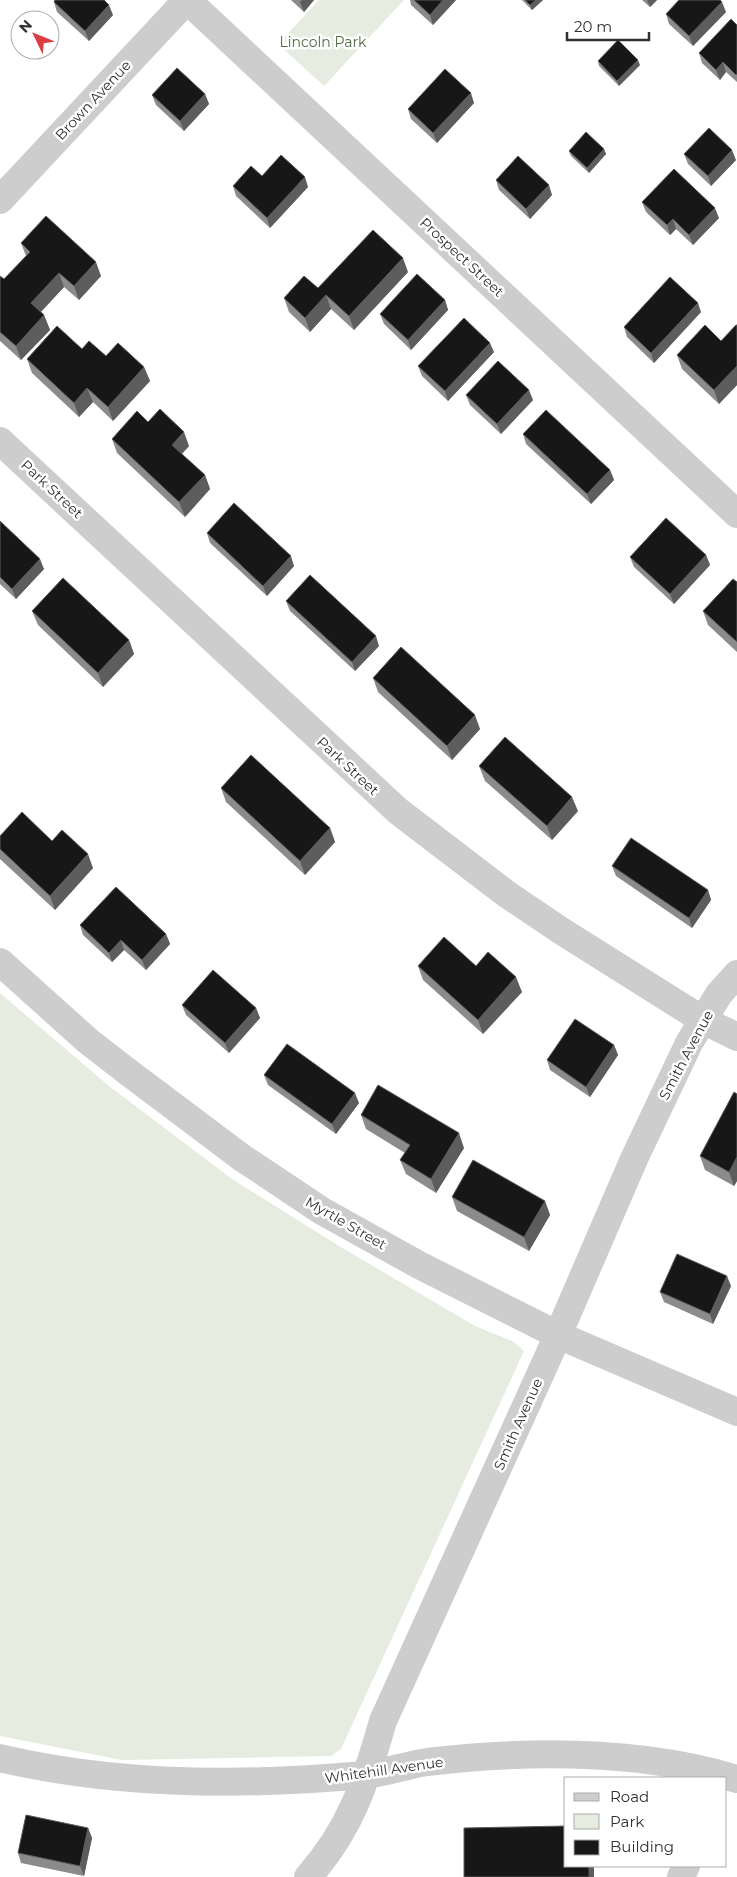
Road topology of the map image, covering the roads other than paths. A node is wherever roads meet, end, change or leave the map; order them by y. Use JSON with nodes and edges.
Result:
{"nodes":[{"id":1,"x":187,"y":0,"type":"edge"},
{"id":2,"x":0,"y":200,"type":"edge"},
{"id":3,"x":0,"y":441,"type":"edge"},
{"id":4,"x":737,"y":514,"type":"edge"},
{"id":5,"x":0,"y":962,"type":"edge"},
{"id":6,"x":737,"y":974,"type":"edge"},
{"id":7,"x":703,"y":1020,"type":"junction"},
{"id":8,"x":737,"y":1037,"type":"edge"},
{"id":9,"x":558,"y":1336,"type":"junction"},
{"id":10,"x":737,"y":1412,"type":"edge"},
{"id":11,"x":0,"y":1758,"type":"edge"},
{"id":12,"x":368,"y":1775,"type":"junction"},
{"id":13,"x":723,"y":1777,"type":"edge"},
{"id":14,"x":308,"y":1877,"type":"edge"}],
"edges":[{"from":1,"to":2,"type":"street","name":"Brown Avenue"},
{"from":1,"to":4,"type":"street","name":"Prospect Street"},
{"from":3,"to":7,"type":"street","name":"Park Street"},
{"from":5,"to":9,"type":"street","name":"Myrtle Street"},
{"from":6,"to":7,"type":"street","name":"Smith Avenue"},
{"from":7,"to":8,"type":"street","name":"Park Street"},
{"from":7,"to":9,"type":"street","name":"Smith Avenue"},
{"from":9,"to":10,"type":"street","name":"Myrtle Street"},
{"from":9,"to":12,"type":"street","name":"Smith Avenue"},
{"from":11,"to":12,"type":"street","name":"Whitehill Avenue"},
{"from":12,"to":13,"type":"street","name":"Whitehill Avenue"},
{"from":12,"to":14,"type":"street","name":"Smith Avenue"}]}
